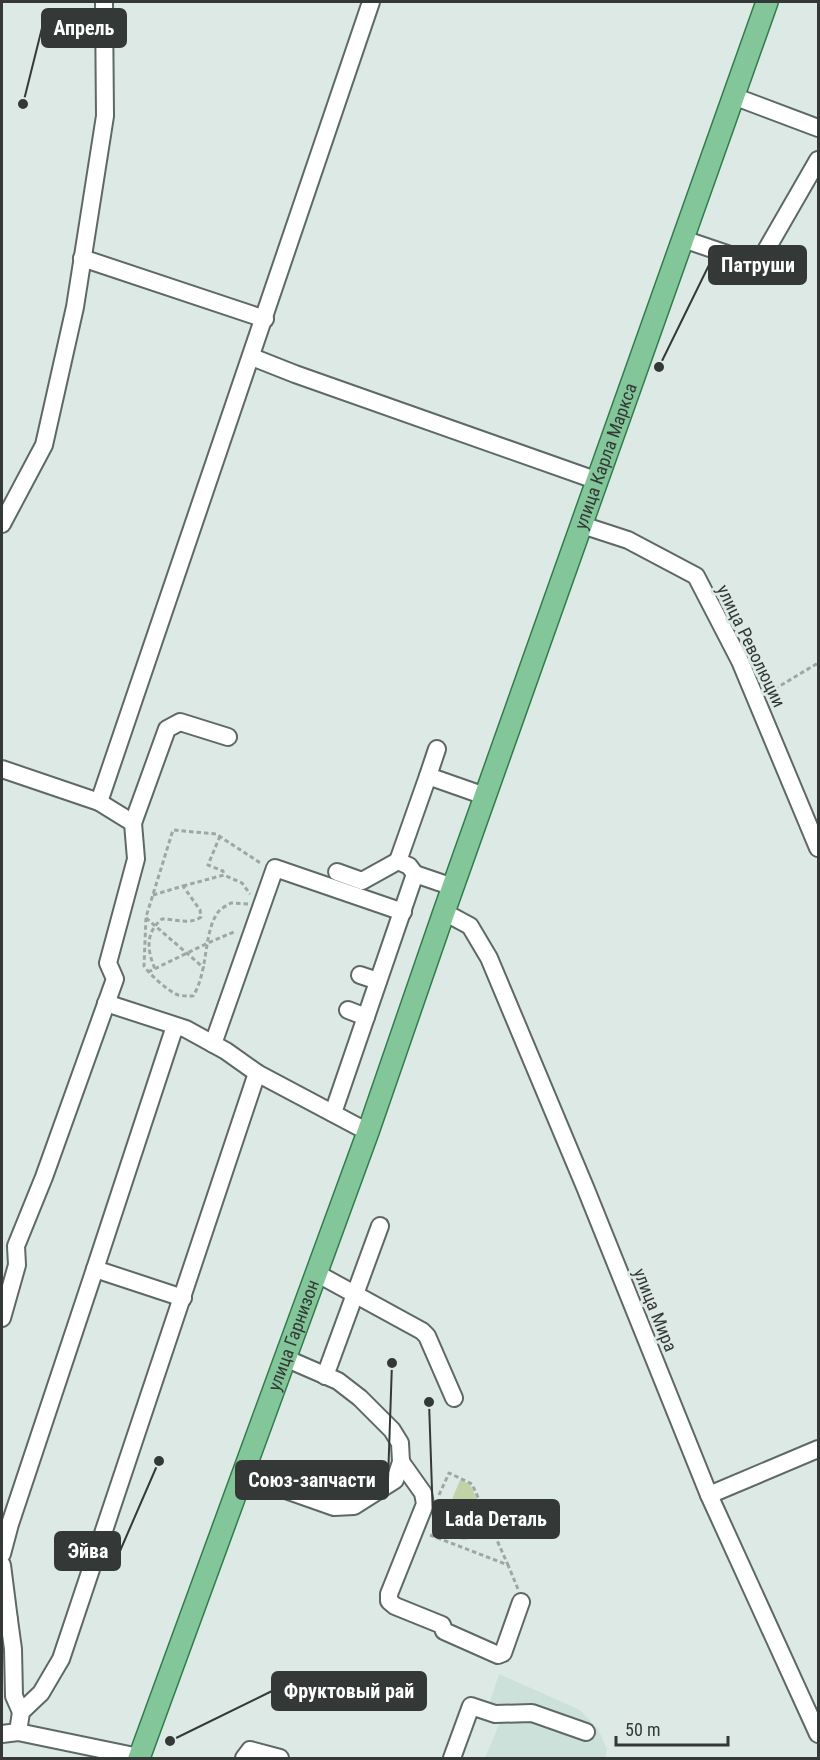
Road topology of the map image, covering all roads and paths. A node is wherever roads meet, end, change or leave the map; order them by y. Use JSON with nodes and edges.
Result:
{"nodes":[{"id":1,"x":104,"y":2,"type":"edge"},
{"id":2,"x":371,"y":2,"type":"edge"},
{"id":3,"x":767,"y":2,"type":"edge"},
{"id":4,"x":733,"y":96,"type":"junction"},
{"id":5,"x":819,"y":129,"type":"edge"},
{"id":6,"x":819,"y":160,"type":"edge"},
{"id":7,"x":683,"y":238,"type":"junction"},
{"id":8,"x":82,"y":258,"type":"junction"},
{"id":9,"x":265,"y":318,"type":"junction"},
{"id":10,"x":252,"y":357,"type":"junction"},
{"id":11,"x":598,"y":481,"type":"junction"},
{"id":12,"x":2,"y":524,"type":"edge"},
{"id":13,"x":582,"y":525,"type":"junction"},
{"id":14,"x":819,"y":663,"type":"edge"},
{"id":15,"x":757,"y":700,"type":"junction"},
{"id":16,"x":228,"y":737,"type":"dead end"},
{"id":17,"x":437,"y":749,"type":"dead end"},
{"id":18,"x":2,"y":769,"type":"edge"},
{"id":19,"x":428,"y":776,"type":"junction"},
{"id":20,"x":485,"y":796,"type":"junction"},
{"id":21,"x":99,"y":802,"type":"junction"},
{"id":22,"x":133,"y":823,"type":"junction"},
{"id":23,"x":220,"y":836,"type":"junction"},
{"id":24,"x":819,"y":848,"type":"edge"},
{"id":25,"x":398,"y":861,"type":"junction"},
{"id":26,"x":273,"y":871,"type":"junction"},
{"id":27,"x":337,"y":872,"type":"dead end"},
{"id":28,"x":224,"y":874,"type":"junction"},
{"id":29,"x":416,"y":874,"type":"junction"},
{"id":30,"x":183,"y":886,"type":"junction"},
{"id":31,"x":453,"y":887,"type":"junction"},
{"id":32,"x":153,"y":895,"type":"junction"},
{"id":33,"x":260,"y":906,"type":"junction"},
{"id":34,"x":403,"y":912,"type":"junction"},
{"id":35,"x":444,"y":912,"type":"junction"},
{"id":36,"x":146,"y":917,"type":"junction"},
{"id":37,"x":255,"y":924,"type":"junction"},
{"id":38,"x":154,"y":925,"type":"junction"},
{"id":39,"x":208,"y":943,"type":"junction"},
{"id":40,"x":187,"y":953,"type":"junction"},
{"id":41,"x":204,"y":968,"type":"junction"},
{"id":42,"x":155,"y":969,"type":"junction"},
{"id":43,"x":148,"y":972,"type":"junction"},
{"id":44,"x":360,"y":975,"type":"dead end"},
{"id":45,"x":378,"y":981,"type":"junction"},
{"id":46,"x":106,"y":1003,"type":"junction"},
{"id":47,"x":348,"y":1011,"type":"dead end"},
{"id":48,"x":366,"y":1017,"type":"junction"},
{"id":49,"x":175,"y":1026,"type":"junction"},
{"id":50,"x":213,"y":1044,"type":"junction"},
{"id":51,"x":258,"y":1073,"type":"junction"},
{"id":52,"x":333,"y":1113,"type":"junction"},
{"id":53,"x":368,"y":1132,"type":"junction"},
{"id":54,"x":380,"y":1226,"type":"dead end"},
{"id":55,"x":94,"y":1269,"type":"junction"},
{"id":56,"x":316,"y":1273,"type":"junction"},
{"id":57,"x":356,"y":1294,"type":"junction"},
{"id":58,"x":183,"y":1298,"type":"junction"},
{"id":59,"x":2,"y":1318,"type":"edge"},
{"id":60,"x":285,"y":1358,"type":"junction"},
{"id":61,"x":325,"y":1376,"type":"junction"},
{"id":62,"x":454,"y":1398,"type":"dead end"},
{"id":63,"x":819,"y":1449,"type":"edge"},
{"id":64,"x":401,"y":1462,"type":"junction"},
{"id":65,"x":243,"y":1475,"type":"junction"},
{"id":66,"x":708,"y":1495,"type":"junction"},
{"id":67,"x":436,"y":1503,"type":"dead end"},
{"id":68,"x":424,"y":1532,"type":"dead end"},
{"id":69,"x":2,"y":1554,"type":"edge"},
{"id":70,"x":2,"y":1564,"type":"edge"},
{"id":71,"x":508,"y":1565,"type":"junction"},
{"id":72,"x":521,"y":1602,"type":"joint"},
{"id":73,"x":5,"y":1619,"type":"edge"},
{"id":74,"x":21,"y":1712,"type":"junction"},
{"id":75,"x":586,"y":1732,"type":"dead end"},
{"id":76,"x":10,"y":1733,"type":"edge"},
{"id":77,"x":819,"y":1734,"type":"edge"},
{"id":78,"x":139,"y":1757,"type":"edge"},
{"id":79,"x":244,"y":1758,"type":"edge"},
{"id":80,"x":280,"y":1758,"type":"edge"},
{"id":81,"x":452,"y":1758,"type":"edge"}],
"edges":[{"from":1,"to":8,"type":"street"},
{"from":2,"to":9,"type":"street"},
{"from":3,"to":4,"type":"main road","name":"улица Карла Маркса"},
{"from":4,"to":5,"type":"street"},
{"from":4,"to":7,"type":"main road","name":"улица Карла Маркса"},
{"from":6,"to":7,"type":"street"},
{"from":7,"to":11,"type":"main road","name":"улица Карла Маркса"},
{"from":8,"to":9,"type":"street"},
{"from":8,"to":12,"type":"street"},
{"from":9,"to":10,"type":"street"},
{"from":10,"to":11,"type":"street"},
{"from":10,"to":21,"type":"street"},
{"from":11,"to":13,"type":"main road","name":"улица Карла Маркса"},
{"from":13,"to":15,"type":"street","name":"улица Революции"},
{"from":13,"to":20,"type":"main road","name":"улица Карла Маркса"},
{"from":14,"to":15,"type":"path"},
{"from":15,"to":24,"type":"street","name":"улица Революции"},
{"from":16,"to":22,"type":"street"},
{"from":17,"to":19,"type":"street"},
{"from":18,"to":21,"type":"street"},
{"from":19,"to":20,"type":"street"},
{"from":19,"to":25,"type":"street"},
{"from":20,"to":31,"type":"main road","name":"улица Карла Маркса"},
{"from":21,"to":22,"type":"street"},
{"from":22,"to":46,"type":"street"},
{"from":23,"to":26,"type":"path"},
{"from":23,"to":28,"type":"path"},
{"from":23,"to":32,"type":"path"},
{"from":25,"to":27,"type":"street"},
{"from":25,"to":29,"type":"street"},
{"from":26,"to":33,"type":"street"},
{"from":26,"to":34,"type":"street"},
{"from":28,"to":30,"type":"path"},
{"from":28,"to":33,"type":"path"},
{"from":29,"to":31,"type":"street"},
{"from":29,"to":34,"type":"street"},
{"from":30,"to":32,"type":"path"},
{"from":30,"to":38,"type":"path"},
{"from":31,"to":35,"type":"main road","name":"улица Карла Маркса"},
{"from":32,"to":36,"type":"path"},
{"from":33,"to":37,"type":"street"},
{"from":33,"to":39,"type":"path"},
{"from":34,"to":45,"type":"street"},
{"from":35,"to":53,"type":"main road","name":"улица Гарнизон"},
{"from":35,"to":66,"type":"street","name":"улица Мира"},
{"from":36,"to":38,"type":"path"},
{"from":36,"to":43,"type":"path"},
{"from":37,"to":39,"type":"path"},
{"from":37,"to":50,"type":"street"},
{"from":38,"to":40,"type":"path"},
{"from":38,"to":42,"type":"path"},
{"from":39,"to":40,"type":"path"},
{"from":39,"to":41,"type":"path"},
{"from":40,"to":41,"type":"path"},
{"from":40,"to":42,"type":"path"},
{"from":41,"to":43,"type":"path"},
{"from":42,"to":43,"type":"path"},
{"from":44,"to":45,"type":"street"},
{"from":45,"to":48,"type":"street"},
{"from":46,"to":49,"type":"street"},
{"from":46,"to":59,"type":"street"},
{"from":47,"to":48,"type":"street"},
{"from":48,"to":52,"type":"street"},
{"from":49,"to":50,"type":"street"},
{"from":49,"to":55,"type":"street"},
{"from":50,"to":51,"type":"street"},
{"from":51,"to":52,"type":"street"},
{"from":51,"to":58,"type":"street"},
{"from":52,"to":53,"type":"street"},
{"from":53,"to":56,"type":"main road","name":"улица Гарнизон"},
{"from":54,"to":57,"type":"street"},
{"from":55,"to":58,"type":"street"},
{"from":55,"to":69,"type":"street"},
{"from":56,"to":57,"type":"street"},
{"from":56,"to":60,"type":"main road","name":"улица Гарнизон"},
{"from":57,"to":61,"type":"street"},
{"from":57,"to":62,"type":"street"},
{"from":58,"to":74,"type":"street"},
{"from":60,"to":61,"type":"street"},
{"from":60,"to":65,"type":"main road","name":"улица Гарнизон"},
{"from":61,"to":64,"type":"street"},
{"from":63,"to":66,"type":"street"},
{"from":64,"to":65,"type":"street"},
{"from":64,"to":72,"type":"street"},
{"from":65,"to":78,"type":"main road","name":"улица Гарнизон"},
{"from":66,"to":77,"type":"street","name":"улица Мира"},
{"from":67,"to":71,"type":"path"},
{"from":68,"to":71,"type":"path"},
{"from":70,"to":73,"type":"street"},
{"from":71,"to":72,"type":"path"},
{"from":73,"to":74,"type":"street"},
{"from":74,"to":76,"type":"street"},
{"from":75,"to":81,"type":"street"},
{"from":76,"to":78,"type":"street"},
{"from":79,"to":80,"type":"street"}]}
